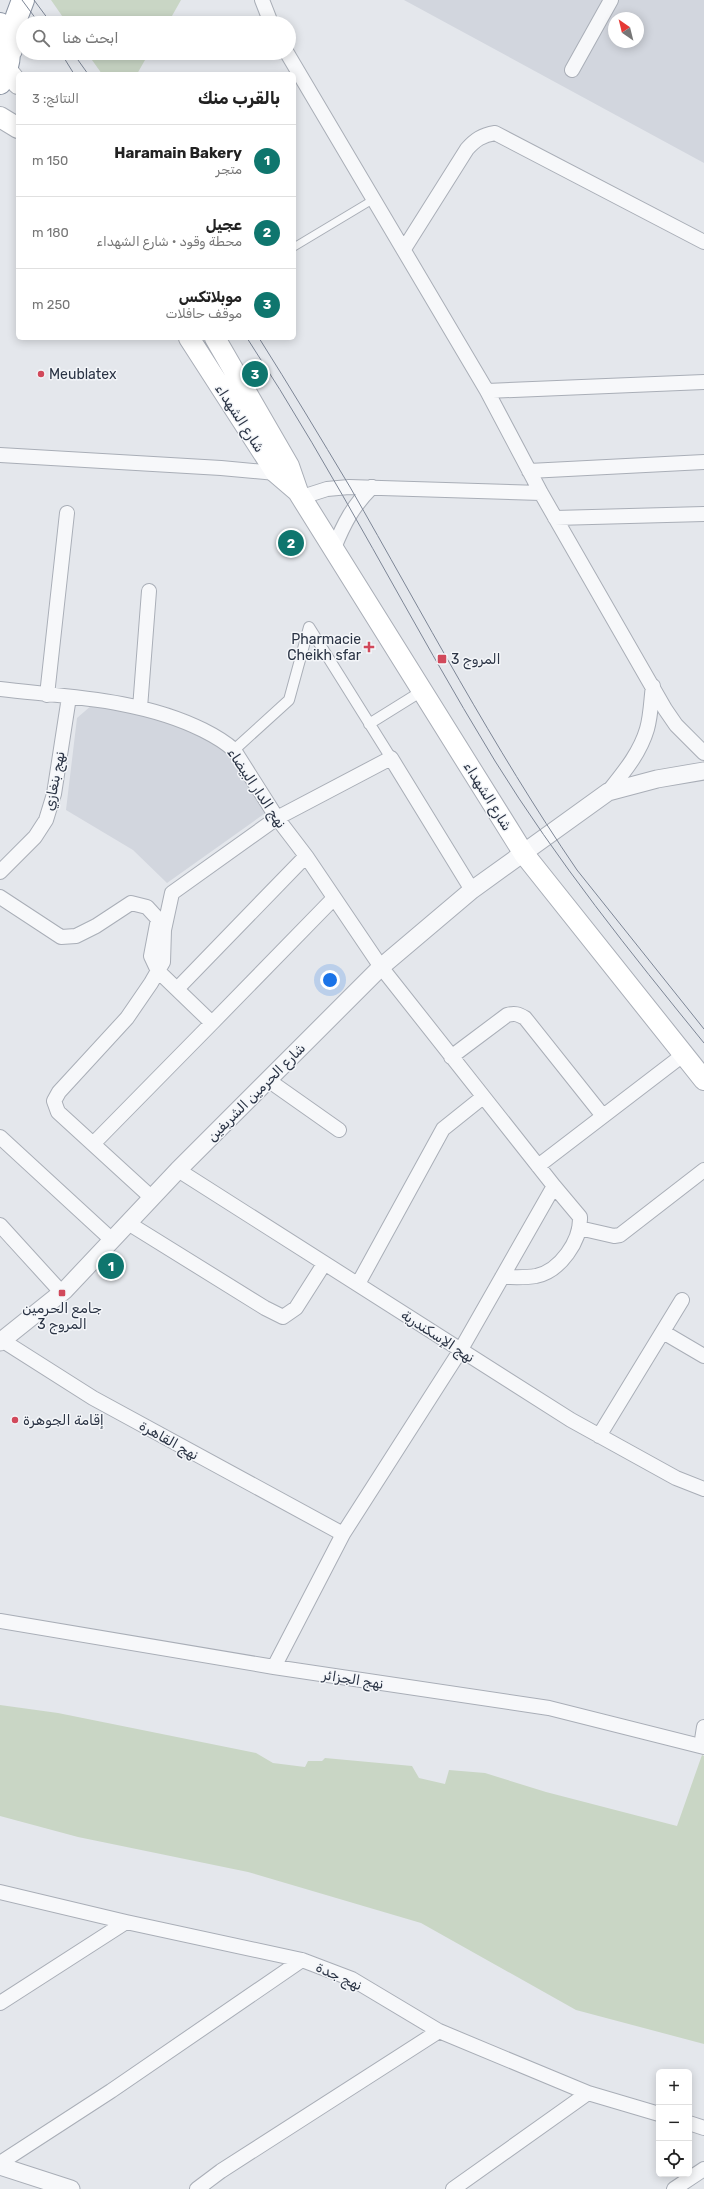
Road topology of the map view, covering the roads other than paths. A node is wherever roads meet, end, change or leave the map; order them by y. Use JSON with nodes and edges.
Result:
{"nodes":[{"id":1,"x":23,"y":0,"type":"edge"},
{"id":2,"x":262,"y":0,"type":"edge"},
{"id":3,"x":611,"y":0,"type":"edge"},
{"id":4,"x":17,"y":16,"type":"edge"},
{"id":5,"x":268,"y":16,"type":"edge"},
{"id":6,"x":16,"y":23,"type":"edge"},
{"id":7,"x":0,"y":24,"type":"edge"},
{"id":8,"x":291,"y":60,"type":"edge"},
{"id":9,"x":572,"y":70,"type":"dead end"},
{"id":10,"x":9,"y":73,"type":"edge"},
{"id":11,"x":0,"y":117,"type":"edge"},
{"id":12,"x":16,"y":127,"type":"edge"},
{"id":13,"x":374,"y":199,"type":"junction"},
{"id":14,"x":704,"y":242,"type":"edge"},
{"id":15,"x":296,"y":246,"type":"edge"},
{"id":16,"x":404,"y":249,"type":"junction"},
{"id":17,"x":190,"y":340,"type":"edge"},
{"id":18,"x":216,"y":340,"type":"edge"},
{"id":19,"x":704,"y":382,"type":"edge"},
{"id":20,"x":487,"y":391,"type":"junction"},
{"id":21,"x":0,"y":455,"type":"edge"},
{"id":22,"x":704,"y":462,"type":"edge"},
{"id":23,"x":283,"y":469,"type":"junction"},
{"id":24,"x":529,"y":471,"type":"junction"},
{"id":25,"x":372,"y":487,"type":"junction"},
{"id":26,"x":541,"y":493,"type":"junction"},
{"id":27,"x":300,"y":494,"type":"junction"},
{"id":28,"x":67,"y":513,"type":"dead end"},
{"id":29,"x":704,"y":514,"type":"edge"},
{"id":30,"x":555,"y":518,"type":"junction"},
{"id":31,"x":334,"y":548,"type":"junction"},
{"id":32,"x":149,"y":591,"type":"dead end"},
{"id":33,"x":653,"y":686,"type":"junction"},
{"id":34,"x":0,"y":689,"type":"edge"},
{"id":35,"x":422,"y":691,"type":"junction"},
{"id":36,"x":47,"y":695,"type":"junction"},
{"id":37,"x":69,"y":697,"type":"junction"},
{"id":38,"x":140,"y":708,"type":"junction"},
{"id":39,"x":369,"y":724,"type":"junction"},
{"id":40,"x":234,"y":750,"type":"junction"},
{"id":41,"x":704,"y":753,"type":"edge"},
{"id":42,"x":391,"y":758,"type":"junction"},
{"id":43,"x":704,"y":771,"type":"edge"},
{"id":44,"x":608,"y":792,"type":"junction"},
{"id":45,"x":277,"y":818,"type":"junction"},
{"id":46,"x":524,"y":854,"type":"junction"},
{"id":47,"x":306,"y":856,"type":"junction"},
{"id":48,"x":0,"y":872,"type":"edge"},
{"id":49,"x":472,"y":890,"type":"junction"},
{"id":50,"x":0,"y":897,"type":"edge"},
{"id":51,"x":334,"y":898,"type":"junction"},
{"id":52,"x":381,"y":967,"type":"junction"},
{"id":53,"x":158,"y":971,"type":"junction"},
{"id":54,"x":177,"y":989,"type":"junction"},
{"id":55,"x":212,"y":1023,"type":"junction"},
{"id":56,"x":683,"y":1055,"type":"junction"},
{"id":57,"x":451,"y":1056,"type":"junction"},
{"id":58,"x":268,"y":1080,"type":"junction"},
{"id":59,"x":704,"y":1080,"type":"edge"},
{"id":60,"x":483,"y":1097,"type":"junction"},
{"id":61,"x":602,"y":1116,"type":"junction"},
{"id":62,"x":339,"y":1130,"type":"dead end"},
{"id":63,"x":0,"y":1137,"type":"edge"},
{"id":64,"x":93,"y":1144,"type":"junction"},
{"id":65,"x":538,"y":1166,"type":"junction"},
{"id":66,"x":178,"y":1170,"type":"junction"},
{"id":67,"x":704,"y":1170,"type":"edge"},
{"id":68,"x":554,"y":1186,"type":"junction"},
{"id":69,"x":152,"y":1198,"type":"junction"},
{"id":70,"x":128,"y":1223,"type":"junction"},
{"id":71,"x":0,"y":1225,"type":"edge"},
{"id":72,"x":579,"y":1228,"type":"junction"},
{"id":73,"x":112,"y":1240,"type":"junction"},
{"id":74,"x":324,"y":1264,"type":"junction"},
{"id":75,"x":502,"y":1277,"type":"junction"},
{"id":76,"x":358,"y":1284,"type":"junction"},
{"id":77,"x":62,"y":1292,"type":"junction"},
{"id":78,"x":682,"y":1300,"type":"dead end"},
{"id":79,"x":663,"y":1332,"type":"junction"},
{"id":80,"x":1,"y":1341,"type":"edge"},
{"id":81,"x":460,"y":1351,"type":"junction"},
{"id":82,"x":704,"y":1356,"type":"edge"},
{"id":83,"x":599,"y":1436,"type":"junction"},
{"id":84,"x":704,"y":1489,"type":"edge"},
{"id":85,"x":343,"y":1534,"type":"junction"},
{"id":86,"x":0,"y":1621,"type":"edge"},
{"id":87,"x":274,"y":1667,"type":"junction"},
{"id":88,"x":704,"y":1727,"type":"edge"},
{"id":89,"x":702,"y":1747,"type":"edge"},
{"id":90,"x":0,"y":1892,"type":"edge"},
{"id":91,"x":126,"y":1922,"type":"junction"},
{"id":92,"x":302,"y":1960,"type":"junction"},
{"id":93,"x":0,"y":2003,"type":"edge"},
{"id":94,"x":439,"y":2031,"type":"junction"},
{"id":95,"x":588,"y":2094,"type":"junction"},
{"id":96,"x":656,"y":2113,"type":"edge"},
{"id":97,"x":692,"y":2124,"type":"edge"},
{"id":98,"x":704,"y":2128,"type":"edge"},
{"id":99,"x":0,"y":2163,"type":"edge"},
{"id":100,"x":0,"y":2166,"type":"edge"},
{"id":101,"x":704,"y":2169,"type":"edge"},
{"id":102,"x":71,"y":2189,"type":"edge"},
{"id":103,"x":197,"y":2189,"type":"edge"},
{"id":104,"x":453,"y":2189,"type":"edge"},
{"id":105,"x":674,"y":2189,"type":"edge"}],
"edges":[{"from":1,"to":4,"type":"highway"},
{"from":2,"to":5,"type":"street"},
{"from":3,"to":9,"type":"street"},
{"from":6,"to":10,"type":"highway"},
{"from":7,"to":10,"type":"highway"},
{"from":8,"to":13,"type":"street"},
{"from":11,"to":12,"type":"main road"},
{"from":13,"to":15,"type":"lane"},
{"from":13,"to":16,"type":"street"},
{"from":14,"to":16,"type":"street"},
{"from":16,"to":20,"type":"street"},
{"from":17,"to":23,"type":"main road","name":"شارع الشهداء"},
{"from":18,"to":23,"type":"main road","name":"شارع الشهداء"},
{"from":19,"to":20,"type":"street"},
{"from":20,"to":24,"type":"street"},
{"from":21,"to":23,"type":"street"},
{"from":22,"to":24,"type":"street"},
{"from":23,"to":27,"type":"main road","name":"شارع الشهداء"},
{"from":24,"to":26,"type":"street"},
{"from":25,"to":26,"type":"street"},
{"from":25,"to":27,"type":"street"},
{"from":25,"to":31,"type":"street"},
{"from":26,"to":30,"type":"street"},
{"from":27,"to":31,"type":"main road","name":"شارع الشهداء"},
{"from":28,"to":36,"type":"street"},
{"from":29,"to":30,"type":"street"},
{"from":30,"to":33,"type":"street"},
{"from":31,"to":35,"type":"main road","name":"شارع الشهداء"},
{"from":32,"to":38,"type":"street"},
{"from":33,"to":41,"type":"street"},
{"from":33,"to":44,"type":"street"},
{"from":34,"to":36,"type":"street","name":"نهج الدار البيضاء"},
{"from":35,"to":39,"type":"street"},
{"from":35,"to":46,"type":"main road","name":"شارع الشهداء"},
{"from":36,"to":37,"type":"street","name":"نهج الدار البيضاء"},
{"from":37,"to":38,"type":"street","name":"نهج الدار البيضاء"},
{"from":37,"to":48,"type":"street","name":"نهج بنغازي"},
{"from":38,"to":40,"type":"street","name":"نهج الدار البيضاء"},
{"from":39,"to":40,"type":"street"},
{"from":39,"to":42,"type":"street"},
{"from":40,"to":45,"type":"street","name":"نهج الدار البيضاء"},
{"from":42,"to":45,"type":"street"},
{"from":42,"to":49,"type":"street"},
{"from":43,"to":44,"type":"street"},
{"from":44,"to":46,"type":"street","name":"شارع الحرمين الشريفين"},
{"from":45,"to":47,"type":"street","name":"نهج الدار البيضاء"},
{"from":45,"to":53,"type":"street"},
{"from":46,"to":49,"type":"street","name":"شارع الحرمين الشريفين"},
{"from":46,"to":56,"type":"main road","name":"شارع الشهداء"},
{"from":47,"to":51,"type":"street","name":"نهج الدار البيضاء"},
{"from":47,"to":54,"type":"street"},
{"from":49,"to":52,"type":"street","name":"شارع الحرمين الشريفين"},
{"from":50,"to":53,"type":"street"},
{"from":51,"to":52,"type":"street","name":"نهج الدار البيضاء"},
{"from":51,"to":55,"type":"street"},
{"from":52,"to":57,"type":"street","name":"نهج الدار البيضاء"},
{"from":52,"to":58,"type":"street","name":"شارع الحرمين الشريفين"},
{"from":53,"to":54,"type":"street"},
{"from":53,"to":64,"type":"street"},
{"from":54,"to":55,"type":"street"},
{"from":55,"to":64,"type":"street"},
{"from":56,"to":59,"type":"main road","name":"شارع الشهداء"},
{"from":56,"to":61,"type":"street"},
{"from":57,"to":60,"type":"street","name":"نهج الدار البيضاء"},
{"from":57,"to":61,"type":"street"},
{"from":58,"to":62,"type":"street"},
{"from":58,"to":66,"type":"street","name":"شارع الحرمين الشريفين"},
{"from":60,"to":65,"type":"street","name":"نهج الدار البيضاء"},
{"from":60,"to":76,"type":"street"},
{"from":61,"to":65,"type":"street"},
{"from":63,"to":73,"type":"street"},
{"from":64,"to":69,"type":"street"},
{"from":65,"to":68,"type":"street","name":"نهج الدار البيضاء"},
{"from":66,"to":69,"type":"street","name":"شارع الحرمين الشريفين"},
{"from":66,"to":74,"type":"street","name":"نهج الإسكندرية"},
{"from":67,"to":72,"type":"street"},
{"from":68,"to":72,"type":"street","name":"نهج الدار البيضاء"},
{"from":68,"to":75,"type":"street"},
{"from":69,"to":70,"type":"street","name":"شارع الحرمين الشريفين"},
{"from":70,"to":73,"type":"street","name":"شارع الحرمين الشريفين"},
{"from":70,"to":74,"type":"street"},
{"from":71,"to":77,"type":"street"},
{"from":72,"to":75,"type":"street"},
{"from":73,"to":77,"type":"street","name":"شارع الحرمين الشريفين"},
{"from":74,"to":76,"type":"street","name":"نهج الإسكندرية"},
{"from":75,"to":81,"type":"street"},
{"from":76,"to":81,"type":"street","name":"نهج الإسكندرية"},
{"from":77,"to":80,"type":"street","name":"شارع الحرمين الشريفين"},
{"from":78,"to":79,"type":"street"},
{"from":79,"to":82,"type":"street"},
{"from":79,"to":83,"type":"street"},
{"from":80,"to":85,"type":"street","name":"نهج القاهرة"},
{"from":81,"to":83,"type":"street","name":"نهج الإسكندرية"},
{"from":81,"to":85,"type":"street"},
{"from":83,"to":84,"type":"street","name":"نهج الإسكندرية"},
{"from":85,"to":87,"type":"street"},
{"from":86,"to":87,"type":"street","name":"نهج الجزائر"},
{"from":87,"to":89,"type":"street","name":"نهج الجزائر"},
{"from":88,"to":89,"type":"street"},
{"from":90,"to":91,"type":"street","name":"نهج جدة"},
{"from":91,"to":92,"type":"street","name":"نهج جدة"},
{"from":91,"to":93,"type":"street"},
{"from":92,"to":94,"type":"street","name":"نهج جدة"},
{"from":92,"to":99,"type":"street"},
{"from":94,"to":95,"type":"street","name":"نهج جدة"},
{"from":94,"to":103,"type":"street"},
{"from":95,"to":96,"type":"street","name":"نهج جدة"},
{"from":95,"to":104,"type":"street"},
{"from":97,"to":98,"type":"street"},
{"from":100,"to":102,"type":"street"},
{"from":101,"to":105,"type":"street"}]}
